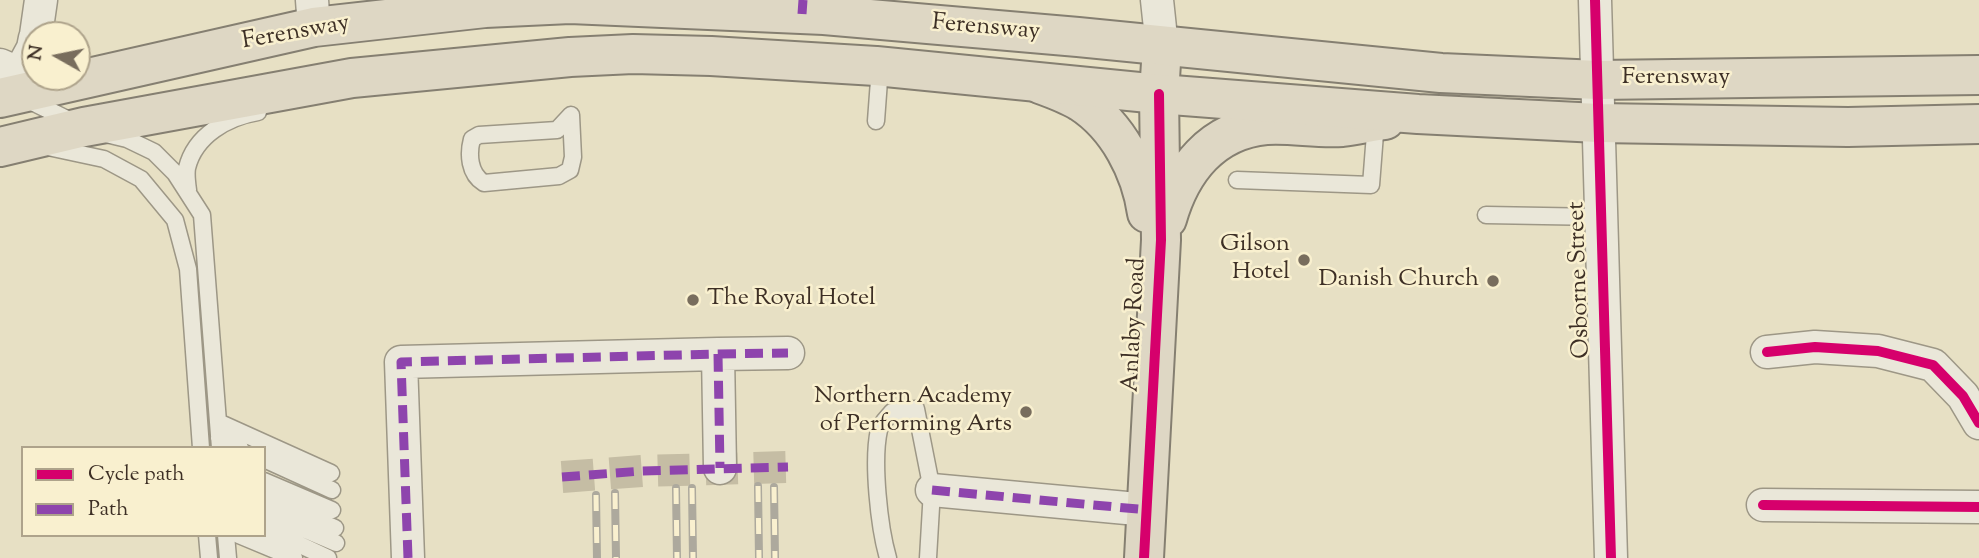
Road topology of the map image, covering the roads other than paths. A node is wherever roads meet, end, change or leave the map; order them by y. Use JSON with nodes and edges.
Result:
{"nodes":[{"id":1,"x":41,"y":0,"type":"edge"},
{"id":2,"x":1157,"y":0,"type":"edge"},
{"id":3,"x":1595,"y":0,"type":"edge"},
{"id":4,"x":803,"y":7,"type":"edge"},
{"id":5,"x":313,"y":14,"type":"edge"},
{"id":6,"x":38,"y":21,"type":"edge"},
{"id":7,"x":1162,"y":47,"type":"junction"},
{"id":8,"x":880,"y":66,"type":"junction"},
{"id":9,"x":1979,"y":75,"type":"edge"},
{"id":10,"x":352,"y":78,"type":"junction"},
{"id":11,"x":1598,"y":80,"type":"junction"},
{"id":12,"x":1032,"y":81,"type":"junction"},
{"id":13,"x":15,"y":83,"type":"edge"},
{"id":14,"x":1159,"y":94,"type":"junction"},
{"id":15,"x":314,"y":101,"type":"dead end"},
{"id":16,"x":274,"y":110,"type":"dead end"},
{"id":17,"x":1418,"y":114,"type":"junction"},
{"id":18,"x":571,"y":115,"type":"joint"},
{"id":19,"x":876,"y":121,"type":"dead end"},
{"id":20,"x":1376,"y":121,"type":"junction"},
{"id":21,"x":1598,"y":123,"type":"junction"},
{"id":22,"x":1979,"y":124,"type":"edge"},
{"id":23,"x":84,"y":127,"type":"junction"},
{"id":24,"x":7,"y":145,"type":"edge"},
{"id":25,"x":1237,"y":180,"type":"dead end"},
{"id":26,"x":188,"y":192,"type":"junction"},
{"id":27,"x":1486,"y":215,"type":"dead end"},
{"id":28,"x":1601,"y":217,"type":"junction"},
{"id":29,"x":1161,"y":240,"type":"junction"},
{"id":30,"x":1158,"y":298,"type":"junction"},
{"id":31,"x":1767,"y":352,"type":"dead end"},
{"id":32,"x":788,"y":353,"type":"dead end"},
{"id":33,"x":718,"y":354,"type":"junction"},
{"id":34,"x":1979,"y":423,"type":"edge"},
{"id":35,"x":219,"y":439,"type":"edge"},
{"id":36,"x":201,"y":446,"type":"edge"},
{"id":37,"x":235,"y":446,"type":"edge"},
{"id":38,"x":242,"y":446,"type":"edge"},
{"id":39,"x":266,"y":453,"type":"edge"},
{"id":40,"x":266,"y":460,"type":"edge"},
{"id":41,"x":720,"y":468,"type":"dead end"},
{"id":42,"x":331,"y":473,"type":"dead end"},
{"id":43,"x":266,"y":482,"type":"edge"},
{"id":44,"x":332,"y":490,"type":"dead end"},
{"id":45,"x":932,"y":490,"type":"junction"},
{"id":46,"x":266,"y":498,"type":"edge"},
{"id":47,"x":1763,"y":505,"type":"dead end"},
{"id":48,"x":1979,"y":507,"type":"edge"},
{"id":49,"x":332,"y":510,"type":"dead end"},
{"id":50,"x":1148,"y":510,"type":"junction"},
{"id":51,"x":266,"y":513,"type":"edge"},
{"id":52,"x":266,"y":529,"type":"edge"},
{"id":53,"x":207,"y":537,"type":"edge"},
{"id":54,"x":244,"y":537,"type":"edge"},
{"id":55,"x":227,"y":548,"type":"edge"},
{"id":56,"x":209,"y":558,"type":"edge"},
{"id":57,"x":244,"y":558,"type":"edge"},
{"id":58,"x":294,"y":558,"type":"edge"},
{"id":59,"x":328,"y":558,"type":"edge"},
{"id":60,"x":408,"y":558,"type":"edge"},
{"id":61,"x":888,"y":558,"type":"edge"},
{"id":62,"x":928,"y":558,"type":"edge"},
{"id":63,"x":1144,"y":558,"type":"edge"},
{"id":64,"x":1611,"y":558,"type":"edge"}],
"edges":[{"from":1,"to":6,"type":"street"},
{"from":2,"to":7,"type":"street","name":"Anlaby Road"},
{"from":3,"to":11,"type":"street","name":"Osborne Street"},
{"from":4,"to":5,"type":"main road","name":"Ferensway"},
{"from":4,"to":7,"type":"main road","name":"Ferensway"},
{"from":5,"to":13,"type":"main road","name":"Ferensway"},
{"from":7,"to":11,"type":"main road","name":"Ferensway"},
{"from":7,"to":14,"type":"main road","name":"Anlaby Road"},
{"from":8,"to":10,"type":"main road","name":"Ferensway"},
{"from":8,"to":12,"type":"main road","name":"Ferensway"},
{"from":8,"to":19,"type":"lane"},
{"from":9,"to":11,"type":"main road","name":"Ferensway"},
{"from":10,"to":15,"type":"lane","name":"Ferensway"},
{"from":10,"to":23,"type":"main road","name":"Ferensway"},
{"from":11,"to":21,"type":"street","name":"Osborne Street"},
{"from":12,"to":14,"type":"main road","name":"Ferensway"},
{"from":12,"to":30,"type":"main road"},
{"from":13,"to":23,"type":"lane"},
{"from":14,"to":17,"type":"main road","name":"Ferensway"},
{"from":14,"to":29,"type":"main road","name":"Anlaby Road"},
{"from":16,"to":26,"type":"lane"},
{"from":17,"to":20,"type":"main road"},
{"from":17,"to":21,"type":"main road","name":"Ferensway"},
{"from":18,"to":18,"type":"lane"},
{"from":20,"to":25,"type":"lane"},
{"from":20,"to":29,"type":"main road"},
{"from":21,"to":22,"type":"main road","name":"Ferensway"},
{"from":21,"to":28,"type":"street","name":"Osborne Street"},
{"from":23,"to":24,"type":"main road","name":"Ferensway"},
{"from":23,"to":26,"type":"lane"},
{"from":24,"to":36,"type":"lane"},
{"from":26,"to":35,"type":"lane"},
{"from":27,"to":28,"type":"lane"},
{"from":28,"to":64,"type":"street","name":"Osborne Street"},
{"from":29,"to":30,"type":"main road","name":"Anlaby Road"},
{"from":30,"to":50,"type":"main road","name":"Anlaby Road"},
{"from":31,"to":34,"type":"street"},
{"from":32,"to":33,"type":"street"},
{"from":33,"to":41,"type":"street"},
{"from":33,"to":60,"type":"street"},
{"from":35,"to":37,"type":"lane"},
{"from":35,"to":38,"type":"lane"},
{"from":39,"to":42,"type":"lane"},
{"from":40,"to":44,"type":"lane"},
{"from":43,"to":49,"type":"lane"},
{"from":45,"to":50,"type":"street"},
{"from":45,"to":61,"type":"lane"},
{"from":45,"to":62,"type":"lane"},
{"from":46,"to":51,"type":"lane"},
{"from":47,"to":48,"type":"street"},
{"from":50,"to":63,"type":"main road","name":"Anlaby Road"},
{"from":52,"to":59,"type":"lane"},
{"from":53,"to":56,"type":"lane"},
{"from":54,"to":58,"type":"lane"},
{"from":55,"to":57,"type":"lane"}]}
